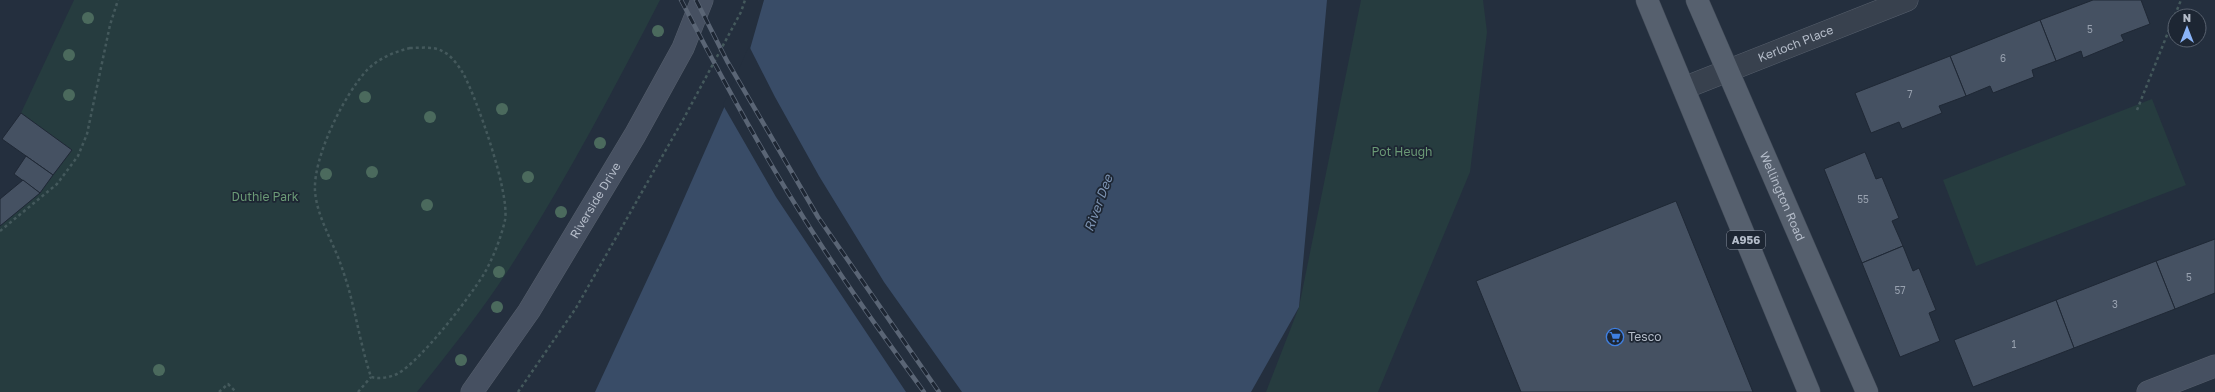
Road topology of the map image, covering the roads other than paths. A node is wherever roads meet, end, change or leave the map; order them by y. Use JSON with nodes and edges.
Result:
{"nodes":[{"id":1,"x":702,"y":0,"type":"edge"},
{"id":2,"x":1647,"y":0,"type":"edge"},
{"id":3,"x":1697,"y":0,"type":"edge"},
{"id":4,"x":1907,"y":0,"type":"edge"},
{"id":5,"x":1726,"y":70,"type":"junction"},
{"id":6,"x":1684,"y":88,"type":"junction"},
{"id":7,"x":2215,"y":366,"type":"edge"},
{"id":8,"x":472,"y":392,"type":"edge"},
{"id":9,"x":1809,"y":392,"type":"edge"},
{"id":10,"x":1867,"y":392,"type":"edge"},
{"id":11,"x":2148,"y":392,"type":"edge"}],
"edges":[{"from":1,"to":8,"type":"street","name":"Riverside Drive"},
{"from":2,"to":6,"type":"main road","number":"A956"},
{"from":3,"to":5,"type":"main road","name":"Wellington Road"},
{"from":4,"to":5,"type":"street","name":"Kerloch Place"},
{"from":5,"to":6,"type":"street","name":"Kerloch Place"},
{"from":5,"to":10,"type":"main road","name":"Wellington Road"},
{"from":6,"to":9,"type":"main road","number":"A956"},
{"from":7,"to":11,"type":"street"}]}
